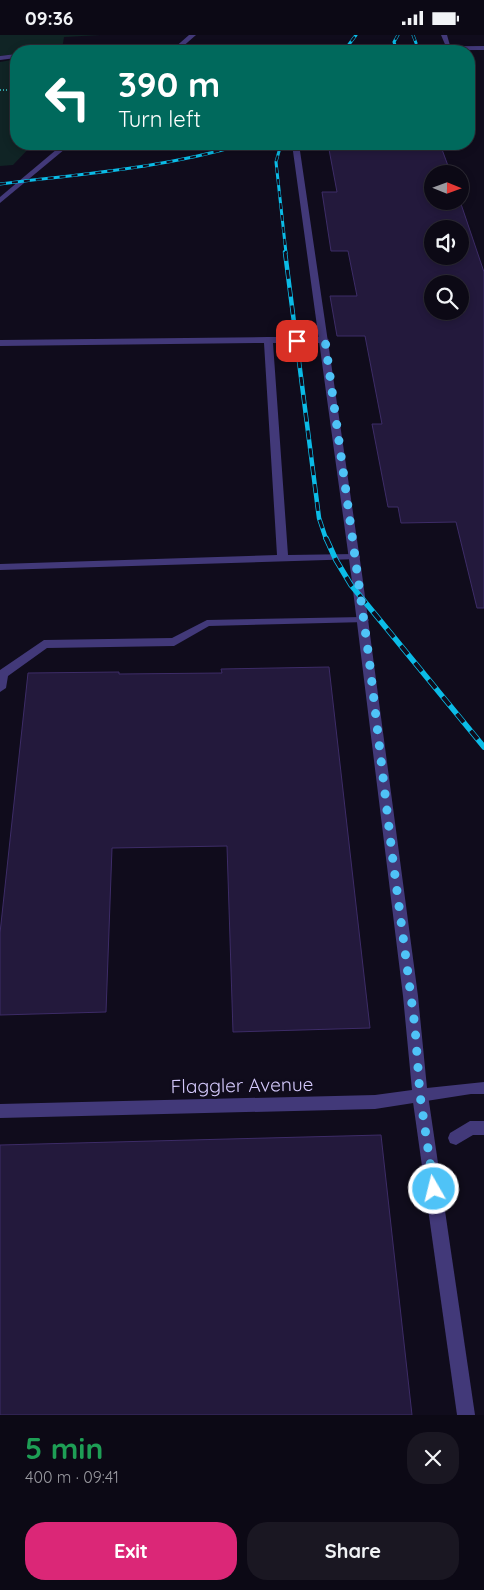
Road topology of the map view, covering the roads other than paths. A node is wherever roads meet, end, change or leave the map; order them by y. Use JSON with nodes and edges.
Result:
{"nodes":[{"id":1,"x":193,"y":35,"type":"edge"},
{"id":2,"x":181,"y":45,"type":"edge"},
{"id":3,"x":60,"y":150,"type":"edge"},
{"id":4,"x":296,"y":150,"type":"edge"},
{"id":5,"x":0,"y":201,"type":"edge"},
{"id":6,"x":268,"y":340,"type":"junction"},
{"id":7,"x":325,"y":340,"type":"junction"},
{"id":8,"x":0,"y":343,"type":"edge"},
{"id":9,"x":355,"y":557,"type":"junction"},
{"id":10,"x":283,"y":558,"type":"junction"},
{"id":11,"x":0,"y":567,"type":"edge"},
{"id":12,"x":364,"y":620,"type":"junction"},
{"id":13,"x":0,"y":688,"type":"edge"},
{"id":14,"x":484,"y":1088,"type":"edge"},
{"id":15,"x":420,"y":1095,"type":"junction"},
{"id":16,"x":0,"y":1111,"type":"edge"},
{"id":17,"x":484,"y":1128,"type":"edge"},
{"id":18,"x":456,"y":1138,"type":"dead end"},
{"id":19,"x":466,"y":1415,"type":"edge"}],
"edges":[{"from":1,"to":2,"type":"street"},
{"from":3,"to":5,"type":"street"},
{"from":4,"to":7,"type":"street"},
{"from":6,"to":7,"type":"street"},
{"from":6,"to":8,"type":"street"},
{"from":6,"to":10,"type":"street"},
{"from":7,"to":9,"type":"street"},
{"from":9,"to":10,"type":"street"},
{"from":9,"to":12,"type":"street"},
{"from":10,"to":11,"type":"street"},
{"from":12,"to":13,"type":"street"},
{"from":12,"to":15,"type":"street"},
{"from":14,"to":15,"type":"street","name":"Flaggler Avenue"},
{"from":15,"to":16,"type":"street","name":"Flaggler Avenue"},
{"from":15,"to":19,"type":"street"},
{"from":17,"to":18,"type":"street"}]}
